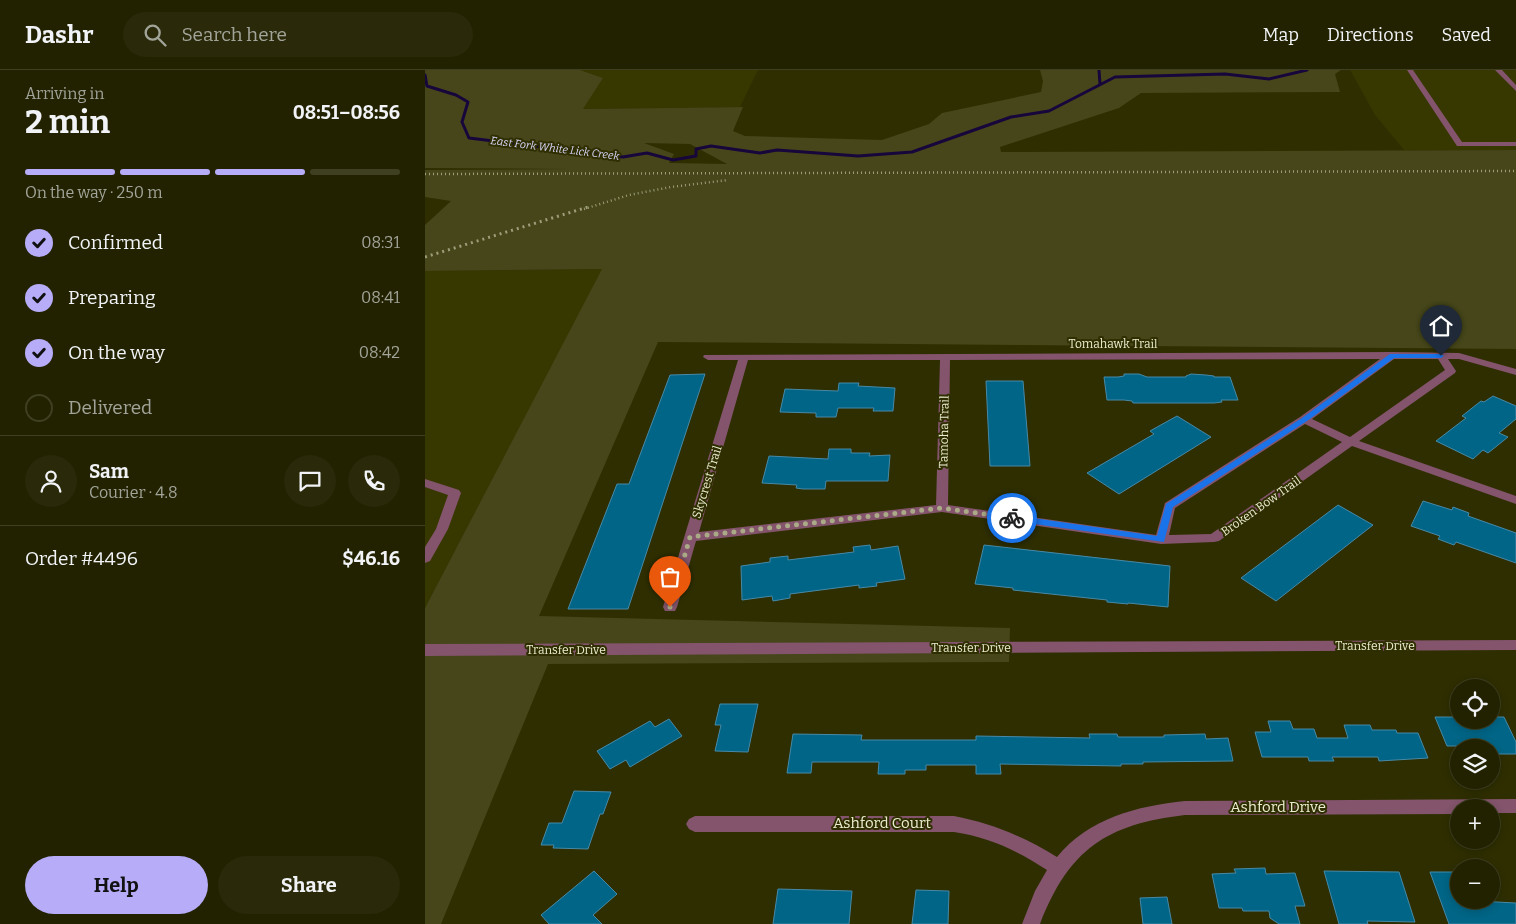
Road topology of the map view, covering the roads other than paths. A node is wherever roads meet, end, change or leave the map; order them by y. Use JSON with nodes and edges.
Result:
{"nodes":[{"id":1,"x":1410,"y":70,"type":"edge"},
{"id":2,"x":1498,"y":70,"type":"edge"},
{"id":3,"x":1516,"y":89,"type":"edge"},
{"id":4,"x":1516,"y":144,"type":"edge"},
{"id":5,"x":945,"y":356,"type":"junction"},
{"id":6,"x":1393,"y":356,"type":"junction"},
{"id":7,"x":1441,"y":356,"type":"junction"},
{"id":8,"x":708,"y":357,"type":"dead end"},
{"id":9,"x":744,"y":357,"type":"junction"},
{"id":10,"x":1516,"y":372,"type":"edge"},
{"id":11,"x":1304,"y":419,"type":"junction"},
{"id":12,"x":1351,"y":442,"type":"junction"},
{"id":13,"x":425,"y":483,"type":"edge"},
{"id":14,"x":1516,"y":500,"type":"edge"},
{"id":15,"x":942,"y":508,"type":"junction"},
{"id":16,"x":690,"y":537,"type":"junction"},
{"id":17,"x":1161,"y":540,"type":"junction"},
{"id":18,"x":425,"y":558,"type":"edge"},
{"id":19,"x":670,"y":607,"type":"dead end"},
{"id":20,"x":1516,"y":645,"type":"edge"},
{"id":21,"x":425,"y":650,"type":"edge"},
{"id":22,"x":1516,"y":806,"type":"edge"},
{"id":23,"x":695,"y":824,"type":"dead end"},
{"id":24,"x":1059,"y":867,"type":"junction"},
{"id":25,"x":1031,"y":924,"type":"edge"}],
"edges":[{"from":1,"to":4,"type":"street"},
{"from":2,"to":3,"type":"street"},
{"from":5,"to":6,"type":"street","name":"Tomahawk Trail"},
{"from":5,"to":9,"type":"street","name":"Tomahawk Trail"},
{"from":5,"to":15,"type":"street","name":"Tamoha Trail"},
{"from":6,"to":7,"type":"street","name":"Tomahawk Trail"},
{"from":6,"to":11,"type":"street"},
{"from":7,"to":10,"type":"street","name":"Tomahawk Trail"},
{"from":7,"to":12,"type":"street","name":"Broken Bow Trail"},
{"from":8,"to":9,"type":"street","name":"Tomahawk Trail"},
{"from":9,"to":16,"type":"street","name":"Skycrest Trail"},
{"from":11,"to":12,"type":"street"},
{"from":11,"to":17,"type":"street"},
{"from":12,"to":14,"type":"street"},
{"from":12,"to":17,"type":"street","name":"Broken Bow Trail"},
{"from":13,"to":18,"type":"street"},
{"from":15,"to":16,"type":"street","name":"Broken Bow Trail"},
{"from":15,"to":17,"type":"street","name":"Broken Bow Trail"},
{"from":16,"to":19,"type":"street","name":"Skycrest Trail"},
{"from":20,"to":21,"type":"street","name":"Transfer Drive"},
{"from":22,"to":24,"type":"street","name":"Ashford Drive"},
{"from":23,"to":24,"type":"street","name":"Ashford Court"},
{"from":24,"to":25,"type":"street","name":"Ashford Drive"}]}
